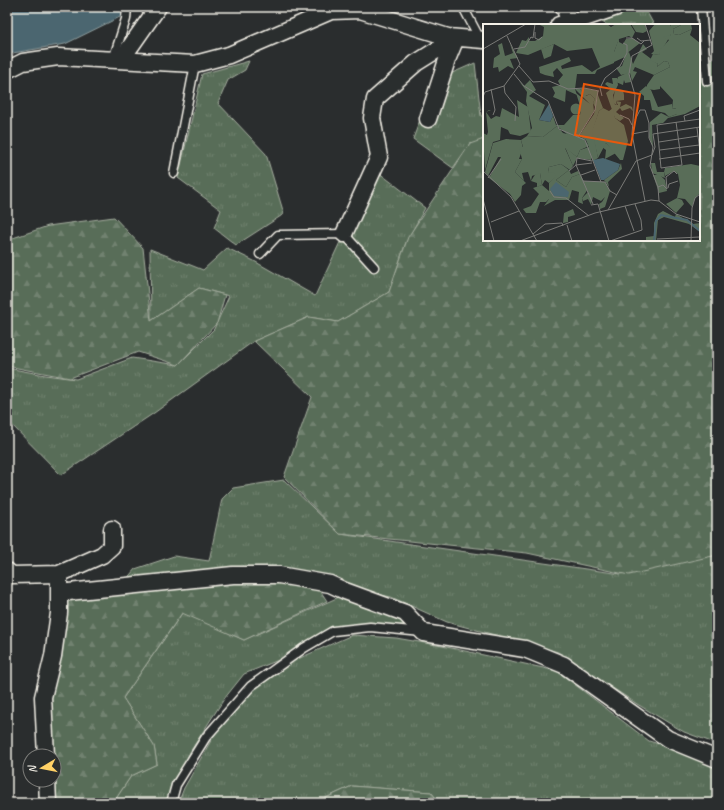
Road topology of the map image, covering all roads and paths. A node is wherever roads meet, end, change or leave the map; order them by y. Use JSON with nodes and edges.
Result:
{"nodes":[{"id":1,"x":127,"y":7,"type":"edge"},
{"id":2,"x":158,"y":7,"type":"edge"},
{"id":3,"x":463,"y":7,"type":"edge"},
{"id":4,"x":564,"y":7,"type":"edge"},
{"id":5,"x":617,"y":7,"type":"edge"},
{"id":6,"x":701,"y":7,"type":"edge"},
{"id":7,"x":375,"y":11,"type":"edge"},
{"id":8,"x":564,"y":24,"type":"edge"},
{"id":9,"x":456,"y":38,"type":"junction"},
{"id":10,"x":482,"y":40,"type":"edge"},
{"id":11,"x":117,"y":60,"type":"junction"},
{"id":12,"x":195,"y":64,"type":"junction"},
{"id":13,"x":7,"y":70,"type":"edge"},
{"id":14,"x":707,"y":81,"type":"dead end"},
{"id":15,"x":428,"y":119,"type":"dead end"},
{"id":16,"x":174,"y":173,"type":"dead end"},
{"id":17,"x":344,"y":234,"type":"junction"},
{"id":18,"x":260,"y":254,"type":"dead end"},
{"id":19,"x":374,"y":267,"type":"dead end"},
{"id":20,"x":112,"y":529,"type":"dead end"},
{"id":21,"x":7,"y":571,"type":"edge"},
{"id":22,"x":59,"y":574,"type":"junction"},
{"id":23,"x":59,"y":593,"type":"junction"},
{"id":24,"x":424,"y":633,"type":"junction"},
{"id":25,"x":46,"y":748,"type":"edge"},
{"id":26,"x":717,"y":758,"type":"edge"},
{"id":27,"x":47,"y":788,"type":"edge"},
{"id":28,"x":48,"y":803,"type":"edge"},
{"id":29,"x":171,"y":803,"type":"edge"}],
"edges":[{"from":1,"to":11,"type":"lane"},
{"from":2,"to":11,"type":"street"},
{"from":3,"to":10,"type":"lane"},
{"from":4,"to":8,"type":"street"},
{"from":5,"to":8,"type":"street"},
{"from":6,"to":14,"type":"lane"},
{"from":7,"to":9,"type":"street"},
{"from":7,"to":12,"type":"street"},
{"from":9,"to":10,"type":"street"},
{"from":9,"to":15,"type":"street"},
{"from":9,"to":17,"type":"street"},
{"from":11,"to":12,"type":"street"},
{"from":11,"to":13,"type":"street"},
{"from":12,"to":16,"type":"lane"},
{"from":17,"to":18,"type":"lane"},
{"from":17,"to":19,"type":"lane"},
{"from":20,"to":22,"type":"street"},
{"from":21,"to":22,"type":"street"},
{"from":22,"to":23,"type":"street"},
{"from":23,"to":24,"type":"street"},
{"from":23,"to":25,"type":"street"},
{"from":24,"to":26,"type":"street"},
{"from":24,"to":29,"type":"lane"},
{"from":27,"to":28,"type":"street"}]}
